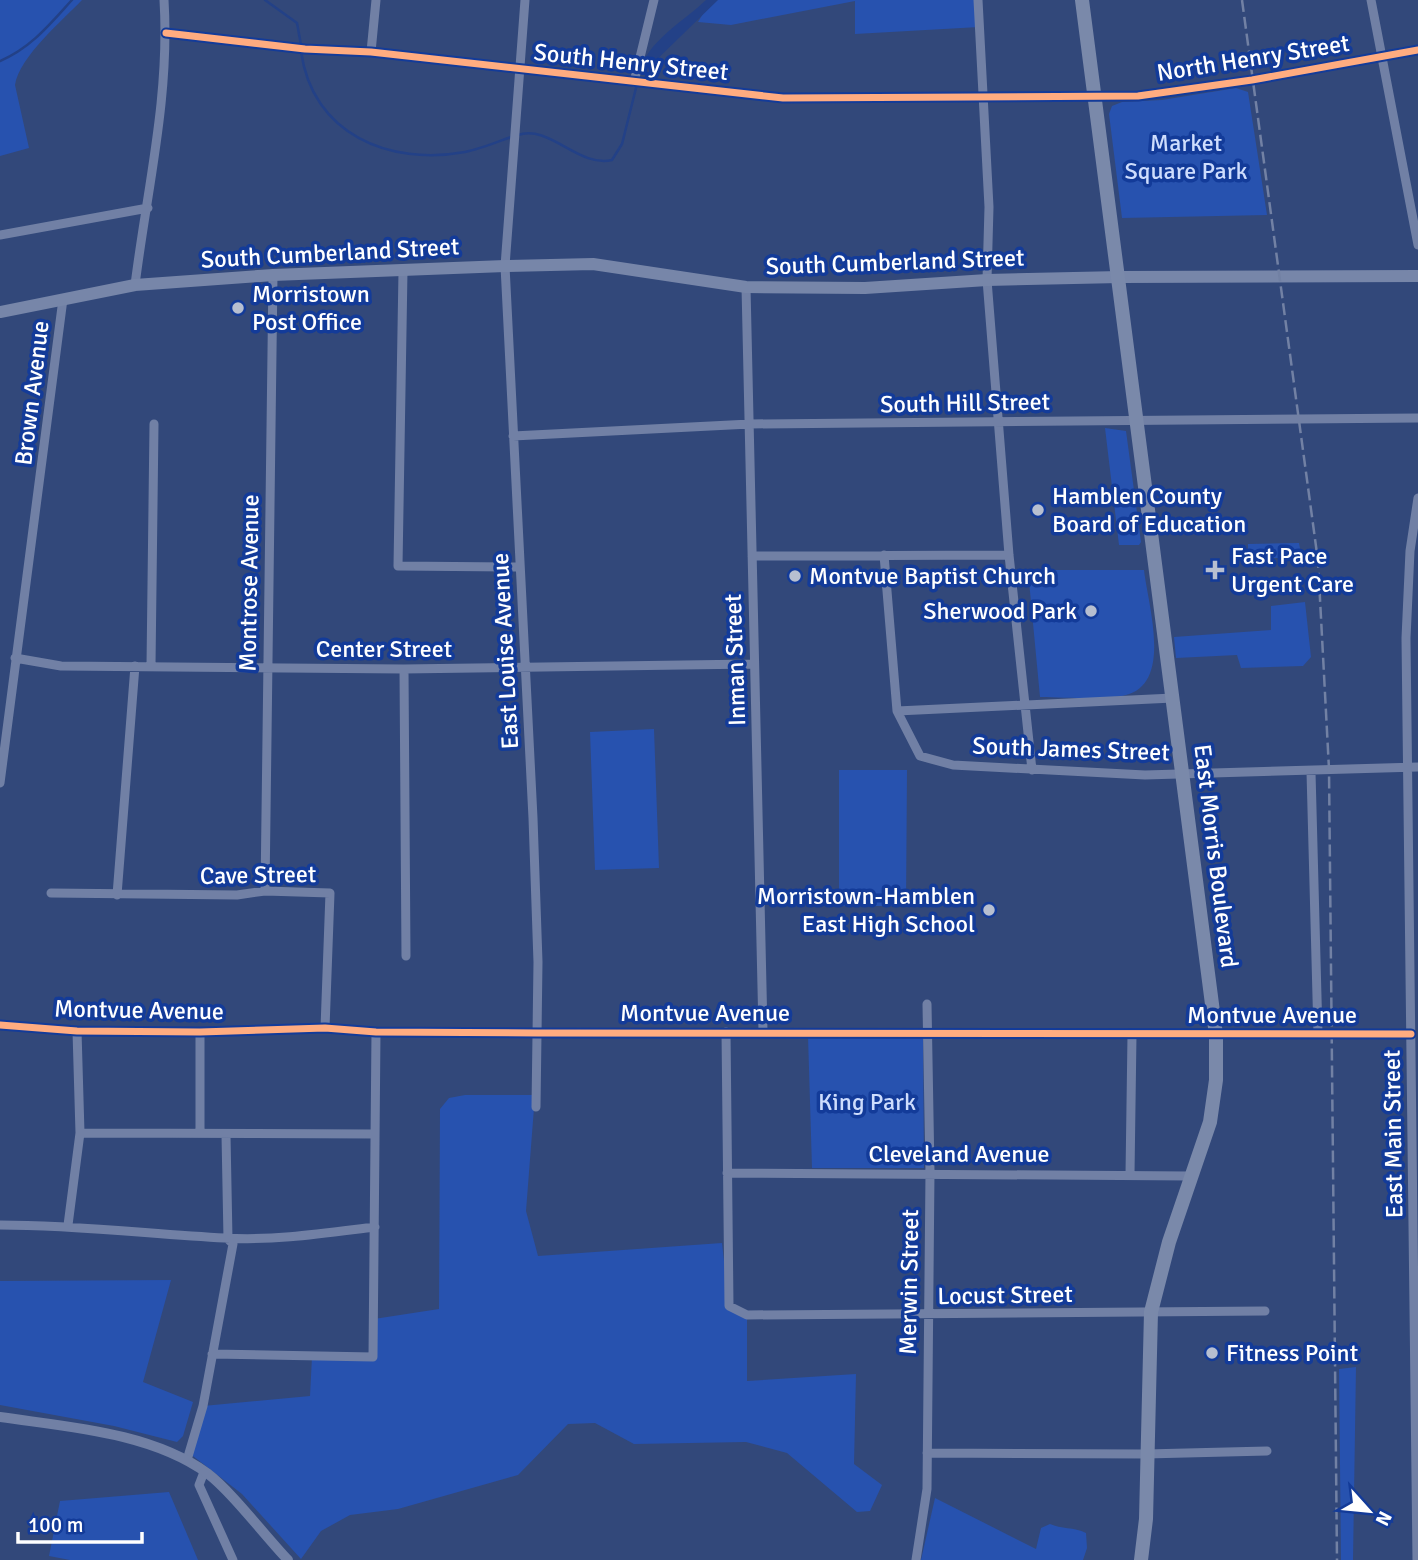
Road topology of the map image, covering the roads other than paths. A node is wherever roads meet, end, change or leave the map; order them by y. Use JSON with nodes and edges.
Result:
{"nodes":[{"id":1,"x":164,"y":0,"type":"edge"},
{"id":2,"x":376,"y":0,"type":"edge"},
{"id":3,"x":525,"y":0,"type":"edge"},
{"id":4,"x":654,"y":0,"type":"edge"},
{"id":5,"x":978,"y":0,"type":"edge"},
{"id":6,"x":1082,"y":0,"type":"edge"},
{"id":7,"x":1371,"y":0,"type":"edge"},
{"id":8,"x":166,"y":33,"type":"junction"},
{"id":9,"x":1418,"y":50,"type":"edge"},
{"id":10,"x":370,"y":52,"type":"junction"},
{"id":11,"x":1382,"y":55,"type":"junction"},
{"id":12,"x":518,"y":70,"type":"junction"},
{"id":13,"x":634,"y":82,"type":"junction"},
{"id":14,"x":1094,"y":96,"type":"junction"},
{"id":15,"x":981,"y":97,"type":"junction"},
{"id":16,"x":148,"y":208,"type":"junction"},
{"id":17,"x":0,"y":235,"type":"edge"},
{"id":18,"x":1418,"y":246,"type":"edge"},
{"id":19,"x":505,"y":266,"type":"junction"},
{"id":20,"x":403,"y":271,"type":"junction"},
{"id":21,"x":273,"y":275,"type":"junction"},
{"id":22,"x":1418,"y":276,"type":"edge"},
{"id":23,"x":1119,"y":277,"type":"junction"},
{"id":24,"x":988,"y":279,"type":"junction"},
{"id":25,"x":135,"y":285,"type":"junction"},
{"id":26,"x":746,"y":287,"type":"junction"},
{"id":27,"x":63,"y":299,"type":"junction"},
{"id":28,"x":0,"y":312,"type":"edge"},
{"id":29,"x":1418,"y":418,"type":"edge"},
{"id":30,"x":1000,"y":421,"type":"junction"},
{"id":31,"x":1137,"y":421,"type":"junction"},
{"id":32,"x":155,"y":424,"type":"dead end"},
{"id":33,"x":750,"y":425,"type":"junction"},
{"id":34,"x":513,"y":436,"type":"junction"},
{"id":35,"x":1418,"y":498,"type":"edge"},
{"id":36,"x":1414,"y":551,"type":"edge"},
{"id":37,"x":884,"y":555,"type":"junction"},
{"id":38,"x":1009,"y":555,"type":"junction"},
{"id":39,"x":752,"y":556,"type":"junction"},
{"id":40,"x":519,"y":567,"type":"junction"},
{"id":41,"x":15,"y":658,"type":"junction"},
{"id":42,"x":753,"y":664,"type":"junction"},
{"id":43,"x":135,"y":666,"type":"junction"},
{"id":44,"x":151,"y":666,"type":"junction"},
{"id":45,"x":266,"y":667,"type":"junction"},
{"id":46,"x":524,"y":667,"type":"junction"},
{"id":47,"x":404,"y":669,"type":"junction"},
{"id":48,"x":1173,"y":698,"type":"junction"},
{"id":49,"x":1026,"y":704,"type":"junction"},
{"id":50,"x":897,"y":712,"type":"junction"},
{"id":51,"x":1407,"y":767,"type":"junction"},
{"id":52,"x":1418,"y":767,"type":"edge"},
{"id":53,"x":1032,"y":769,"type":"junction"},
{"id":54,"x":1182,"y":771,"type":"junction"},
{"id":55,"x":1311,"y":772,"type":"junction"},
{"id":56,"x":0,"y":783,"type":"edge"},
{"id":57,"x":265,"y":891,"type":"junction"},
{"id":58,"x":51,"y":894,"type":"dead end"},
{"id":59,"x":117,"y":895,"type":"junction"},
{"id":60,"x":1414,"y":946,"type":"edge"},
{"id":61,"x":405,"y":956,"type":"dead end"},
{"id":62,"x":927,"y":1004,"type":"dead end"},
{"id":63,"x":0,"y":1024,"type":"edge"},
{"id":64,"x":325,"y":1028,"type":"junction"},
{"id":65,"x":77,"y":1031,"type":"junction"},
{"id":66,"x":762,"y":1031,"type":"junction"},
{"id":67,"x":200,"y":1032,"type":"junction"},
{"id":68,"x":376,"y":1032,"type":"junction"},
{"id":69,"x":726,"y":1032,"type":"junction"},
{"id":70,"x":929,"y":1032,"type":"junction"},
{"id":71,"x":538,"y":1033,"type":"junction"},
{"id":72,"x":1318,"y":1034,"type":"junction"},
{"id":73,"x":1411,"y":1034,"type":"junction"},
{"id":74,"x":1132,"y":1035,"type":"junction"},
{"id":75,"x":1216,"y":1035,"type":"junction"},
{"id":76,"x":1415,"y":1062,"type":"edge"},
{"id":77,"x":536,"y":1107,"type":"dead end"},
{"id":78,"x":200,"y":1132,"type":"junction"},
{"id":79,"x":80,"y":1133,"type":"junction"},
{"id":80,"x":375,"y":1134,"type":"junction"},
{"id":81,"x":226,"y":1135,"type":"junction"},
{"id":82,"x":727,"y":1172,"type":"junction"},
{"id":83,"x":930,"y":1172,"type":"junction"},
{"id":84,"x":1130,"y":1174,"type":"junction"},
{"id":85,"x":1190,"y":1176,"type":"junction"},
{"id":86,"x":0,"y":1225,"type":"edge"},
{"id":87,"x":68,"y":1225,"type":"junction"},
{"id":88,"x":375,"y":1227,"type":"junction"},
{"id":89,"x":228,"y":1239,"type":"junction"},
{"id":90,"x":1265,"y":1311,"type":"dead end"},
{"id":91,"x":1151,"y":1312,"type":"junction"},
{"id":92,"x":928,"y":1315,"type":"junction"},
{"id":93,"x":212,"y":1354,"type":"junction"},
{"id":94,"x":1416,"y":1359,"type":"edge"},
{"id":95,"x":0,"y":1416,"type":"edge"},
{"id":96,"x":1267,"y":1451,"type":"dead end"},
{"id":97,"x":927,"y":1453,"type":"junction"},
{"id":98,"x":1146,"y":1454,"type":"junction"},
{"id":99,"x":187,"y":1460,"type":"junction"},
{"id":100,"x":204,"y":1472,"type":"junction"},
{"id":101,"x":1417,"y":1489,"type":"edge"},
{"id":102,"x":233,"y":1560,"type":"edge"},
{"id":103,"x":288,"y":1560,"type":"edge"},
{"id":104,"x":916,"y":1560,"type":"edge"},
{"id":105,"x":1141,"y":1560,"type":"edge"},
{"id":106,"x":1417,"y":1560,"type":"edge"}],
"edges":[{"from":1,"to":8,"type":"street"},
{"from":2,"to":10,"type":"street"},
{"from":3,"to":12,"type":"street","name":"East Louise Avenue"},
{"from":4,"to":13,"type":"street"},
{"from":5,"to":15,"type":"street"},
{"from":6,"to":14,"type":"main road","name":"East Morris Boulevard"},
{"from":7,"to":11,"type":"street"},
{"from":8,"to":10,"type":"street","name":"South Henry Street"},
{"from":8,"to":16,"type":"street"},
{"from":9,"to":11,"type":"street","name":"North Henry Street"},
{"from":10,"to":12,"type":"street","name":"South Henry Street"},
{"from":11,"to":14,"type":"street","name":"North Henry Street"},
{"from":11,"to":18,"type":"street"},
{"from":12,"to":13,"type":"street","name":"South Henry Street"},
{"from":12,"to":19,"type":"street","name":"East Louise Avenue"},
{"from":13,"to":15,"type":"street","name":"South Henry Street"},
{"from":14,"to":15,"type":"street","name":"South Henry Street"},
{"from":14,"to":23,"type":"main road","name":"East Morris Boulevard"},
{"from":15,"to":24,"type":"street"},
{"from":16,"to":17,"type":"street"},
{"from":16,"to":25,"type":"street"},
{"from":19,"to":20,"type":"main road","name":"South Cumberland Street"},
{"from":19,"to":26,"type":"main road","name":"South Cumberland Street"},
{"from":19,"to":34,"type":"street","name":"East Louise Avenue"},
{"from":20,"to":21,"type":"main road","name":"South Cumberland Street"},
{"from":20,"to":40,"type":"street"},
{"from":21,"to":25,"type":"main road","name":"South Cumberland Street"},
{"from":21,"to":45,"type":"street","name":"Montrose Avenue"},
{"from":22,"to":23,"type":"main road","name":"South Cumberland Street"},
{"from":23,"to":24,"type":"main road","name":"South Cumberland Street"},
{"from":23,"to":31,"type":"main road","name":"East Morris Boulevard"},
{"from":24,"to":26,"type":"main road","name":"South Cumberland Street"},
{"from":24,"to":30,"type":"street"},
{"from":25,"to":27,"type":"main road","name":"South Cumberland Street"},
{"from":26,"to":33,"type":"street","name":"Inman Street"},
{"from":27,"to":28,"type":"main road","name":"South Cumberland Street"},
{"from":27,"to":41,"type":"street","name":"Brown Avenue"},
{"from":29,"to":31,"type":"street","name":"South Hill Street"},
{"from":30,"to":31,"type":"street","name":"South Hill Street"},
{"from":30,"to":33,"type":"street","name":"South Hill Street"},
{"from":30,"to":38,"type":"street"},
{"from":31,"to":48,"type":"main road","name":"East Morris Boulevard"},
{"from":32,"to":44,"type":"street"},
{"from":33,"to":34,"type":"street","name":"South Hill Street"},
{"from":33,"to":39,"type":"street","name":"Inman Street"},
{"from":34,"to":40,"type":"street","name":"East Louise Avenue"},
{"from":35,"to":36,"type":"street","name":"East Main Street"},
{"from":36,"to":51,"type":"street","name":"East Main Street"},
{"from":37,"to":38,"type":"street"},
{"from":37,"to":39,"type":"street"},
{"from":37,"to":50,"type":"street"},
{"from":38,"to":49,"type":"street"},
{"from":39,"to":42,"type":"street","name":"Inman Street"},
{"from":40,"to":46,"type":"street","name":"East Louise Avenue"},
{"from":41,"to":43,"type":"street","name":"Center Street"},
{"from":41,"to":56,"type":"street","name":"Brown Avenue"},
{"from":42,"to":46,"type":"street","name":"Center Street"},
{"from":42,"to":66,"type":"street","name":"Inman Street"},
{"from":43,"to":44,"type":"street","name":"Center Street"},
{"from":43,"to":59,"type":"street"},
{"from":44,"to":45,"type":"street","name":"Center Street"},
{"from":45,"to":47,"type":"street","name":"Center Street"},
{"from":45,"to":57,"type":"street","name":"Montrose Avenue"},
{"from":46,"to":47,"type":"street","name":"Center Street"},
{"from":46,"to":71,"type":"street","name":"East Louise Avenue"},
{"from":47,"to":61,"type":"street"},
{"from":48,"to":49,"type":"street"},
{"from":48,"to":54,"type":"main road","name":"East Morris Boulevard"},
{"from":49,"to":50,"type":"street"},
{"from":49,"to":53,"type":"street"},
{"from":50,"to":53,"type":"street","name":"South James Street"},
{"from":51,"to":52,"type":"street","name":"South James Street"},
{"from":51,"to":55,"type":"street","name":"South James Street"},
{"from":51,"to":60,"type":"street","name":"East Main Street"},
{"from":53,"to":54,"type":"street","name":"South James Street"},
{"from":54,"to":55,"type":"street","name":"South James Street"},
{"from":54,"to":75,"type":"main road","name":"East Morris Boulevard"},
{"from":55,"to":72,"type":"street"},
{"from":57,"to":59,"type":"street","name":"Cave Street"},
{"from":57,"to":64,"type":"street","name":"Cave Street"},
{"from":58,"to":59,"type":"street","name":"Cave Street"},
{"from":60,"to":73,"type":"street","name":"East Main Street"},
{"from":62,"to":70,"type":"street","name":"Merwin Street"},
{"from":63,"to":65,"type":"street","name":"Montvue Avenue"},
{"from":64,"to":67,"type":"street","name":"Montvue Avenue"},
{"from":64,"to":68,"type":"street","name":"Montvue Avenue"},
{"from":65,"to":67,"type":"street","name":"Montvue Avenue"},
{"from":65,"to":79,"type":"street"},
{"from":66,"to":69,"type":"street","name":"Montvue Avenue"},
{"from":66,"to":70,"type":"street","name":"Montvue Avenue"},
{"from":67,"to":78,"type":"street"},
{"from":68,"to":71,"type":"street","name":"Montvue Avenue"},
{"from":68,"to":80,"type":"street"},
{"from":69,"to":71,"type":"street","name":"Montvue Avenue"},
{"from":69,"to":82,"type":"street"},
{"from":70,"to":74,"type":"street","name":"Montvue Avenue"},
{"from":70,"to":83,"type":"street","name":"Merwin Street"},
{"from":71,"to":77,"type":"street","name":"East Louise Avenue"},
{"from":72,"to":73,"type":"street","name":"Montvue Avenue"},
{"from":72,"to":75,"type":"street","name":"Montvue Avenue"},
{"from":73,"to":76,"type":"street","name":"East Main Street"},
{"from":74,"to":75,"type":"street","name":"Montvue Avenue"},
{"from":74,"to":84,"type":"street"},
{"from":75,"to":85,"type":"main road","name":"East Morris Boulevard"},
{"from":76,"to":94,"type":"street","name":"East Main Street"},
{"from":78,"to":79,"type":"street"},
{"from":78,"to":81,"type":"street"},
{"from":79,"to":87,"type":"street"},
{"from":80,"to":81,"type":"street"},
{"from":80,"to":88,"type":"street"},
{"from":81,"to":89,"type":"street"},
{"from":82,"to":83,"type":"street","name":"Cleveland Avenue"},
{"from":82,"to":92,"type":"street","name":"Locust Street"},
{"from":83,"to":84,"type":"street","name":"Cleveland Avenue"},
{"from":83,"to":92,"type":"street","name":"Merwin Street"},
{"from":84,"to":85,"type":"street","name":"Cleveland Avenue"},
{"from":85,"to":91,"type":"main road","name":"East Morris Boulevard"},
{"from":86,"to":87,"type":"street"},
{"from":87,"to":89,"type":"street"},
{"from":88,"to":89,"type":"street"},
{"from":88,"to":93,"type":"street"},
{"from":89,"to":93,"type":"street"},
{"from":90,"to":91,"type":"street","name":"Locust Street"},
{"from":91,"to":92,"type":"street","name":"Locust Street"},
{"from":91,"to":98,"type":"main road","name":"East Morris Boulevard"},
{"from":92,"to":97,"type":"street","name":"Merwin Street"},
{"from":93,"to":99,"type":"street"},
{"from":94,"to":101,"type":"street","name":"East Main Street"},
{"from":95,"to":99,"type":"street"},
{"from":96,"to":98,"type":"street"},
{"from":97,"to":98,"type":"street"},
{"from":97,"to":104,"type":"street","name":"Merwin Street"},
{"from":98,"to":105,"type":"main road","name":"East Morris Boulevard"},
{"from":99,"to":100,"type":"street"},
{"from":100,"to":102,"type":"street"},
{"from":100,"to":103,"type":"street"},
{"from":101,"to":106,"type":"street","name":"East Main Street"}]}
